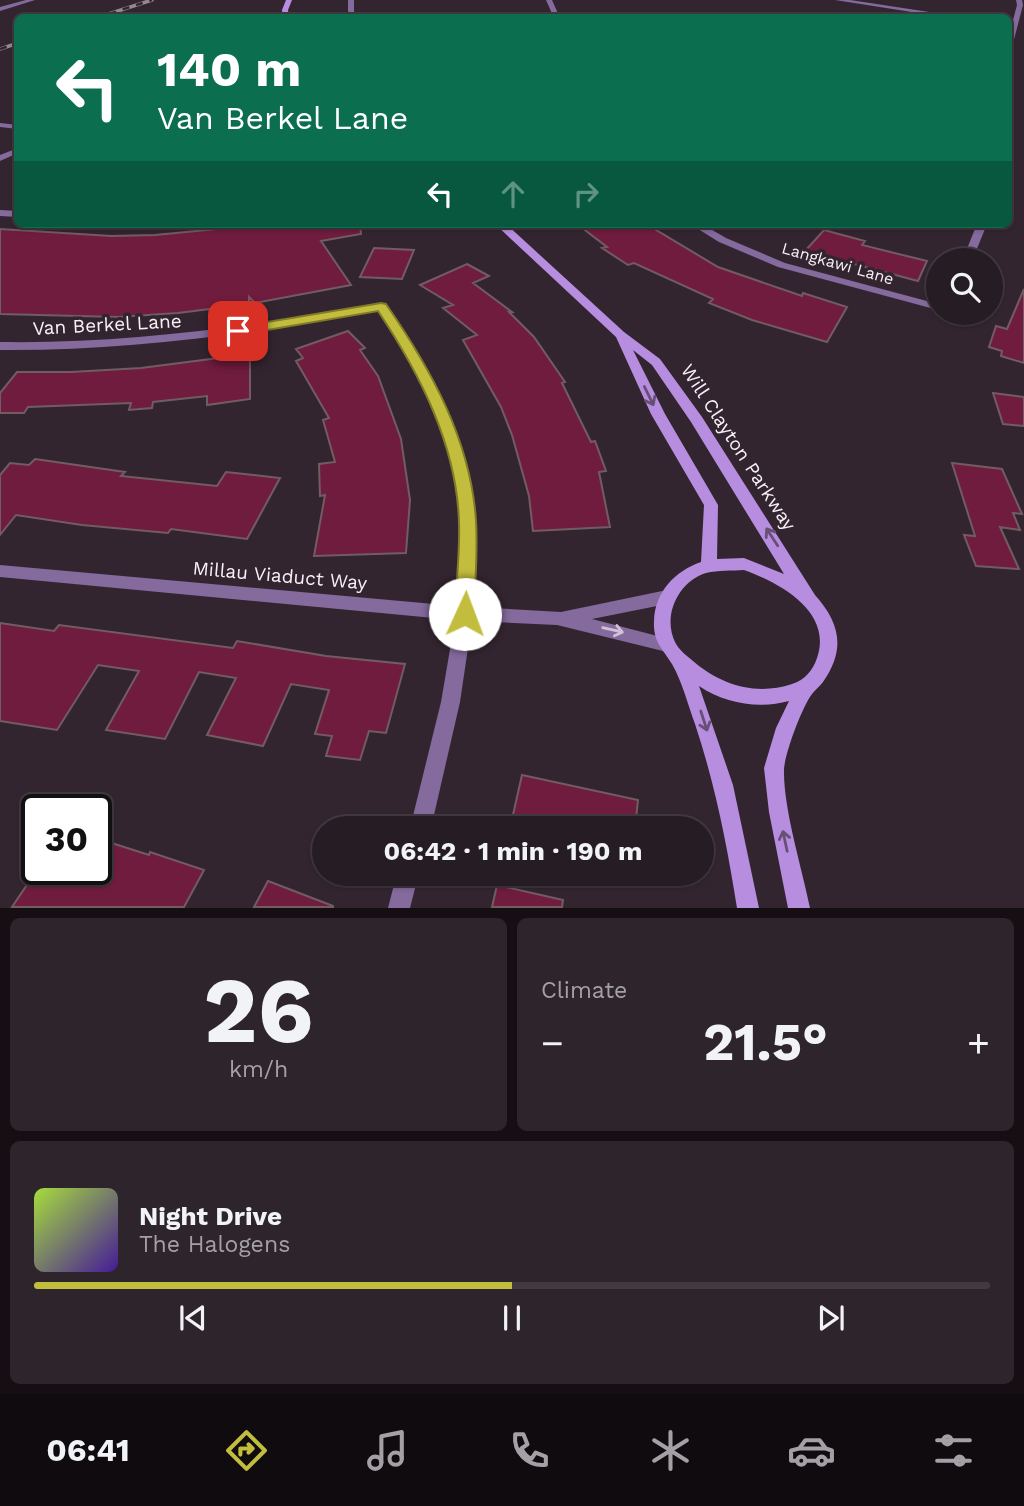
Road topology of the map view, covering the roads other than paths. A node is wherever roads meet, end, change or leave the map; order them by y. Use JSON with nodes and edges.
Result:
{"nodes":[{"id":1,"x":32,"y":0,"type":"edge"},
{"id":2,"x":838,"y":0,"type":"edge"},
{"id":3,"x":1019,"y":0,"type":"edge"},
{"id":4,"x":0,"y":9,"type":"edge"},
{"id":5,"x":938,"y":14,"type":"edge"},
{"id":6,"x":1012,"y":23,"type":"edge"},
{"id":7,"x":504,"y":228,"type":"edge"},
{"id":8,"x":702,"y":228,"type":"edge"},
{"id":9,"x":980,"y":228,"type":"edge"},
{"id":10,"x":972,"y":248,"type":"edge"},
{"id":11,"x":926,"y":304,"type":"edge"},
{"id":12,"x":620,"y":334,"type":"junction"},
{"id":13,"x":0,"y":346,"type":"edge"},
{"id":14,"x":709,"y":566,"type":"junction"},
{"id":15,"x":0,"y":571,"type":"edge"},
{"id":16,"x":807,"y":596,"type":"junction"},
{"id":17,"x":667,"y":597,"type":"junction"},
{"id":18,"x":465,"y":614,"type":"junction"},
{"id":19,"x":557,"y":618,"type":"junction"},
{"id":20,"x":673,"y":652,"type":"junction"},
{"id":21,"x":806,"y":687,"type":"junction"},
{"id":22,"x":423,"y":816,"type":"edge"},
{"id":23,"x":405,"y":886,"type":"edge"},
{"id":24,"x":399,"y":908,"type":"edge"},
{"id":25,"x":748,"y":908,"type":"edge"},
{"id":26,"x":799,"y":908,"type":"edge"}],
"edges":[{"from":1,"to":4,"type":"street"},
{"from":2,"to":5,"type":"street"},
{"from":3,"to":6,"type":"street"},
{"from":7,"to":12,"type":"street","name":"Will Clayton Parkway"},
{"from":8,"to":11,"type":"street","name":"Langkawi Lane"},
{"from":9,"to":10,"type":"street"},
{"from":12,"to":14,"type":"street","name":"Will Clayton Parkway","one_way":true},
{"from":16,"to":12,"type":"street","name":"Will Clayton Parkway","one_way":true},
{"from":13,"to":18,"type":"street","name":"Van Berkel Lane"},
{"from":14,"to":16,"type":"street"},
{"from":14,"to":17,"type":"street"},
{"from":15,"to":18,"type":"street","name":"Millau Viaduct Way"},
{"from":16,"to":21,"type":"street"},
{"from":17,"to":19,"type":"street","name":"Millau Viaduct Way"},
{"from":17,"to":20,"type":"street"},
{"from":18,"to":19,"type":"street","name":"Millau Viaduct Way"},
{"from":18,"to":22,"type":"street"},
{"from":19,"to":20,"type":"street","name":"Millau Viaduct Way","one_way":true},
{"from":20,"to":21,"type":"street"},
{"from":20,"to":25,"type":"street","one_way":true},
{"from":26,"to":21,"type":"street","one_way":true},
{"from":23,"to":24,"type":"street"}]}
